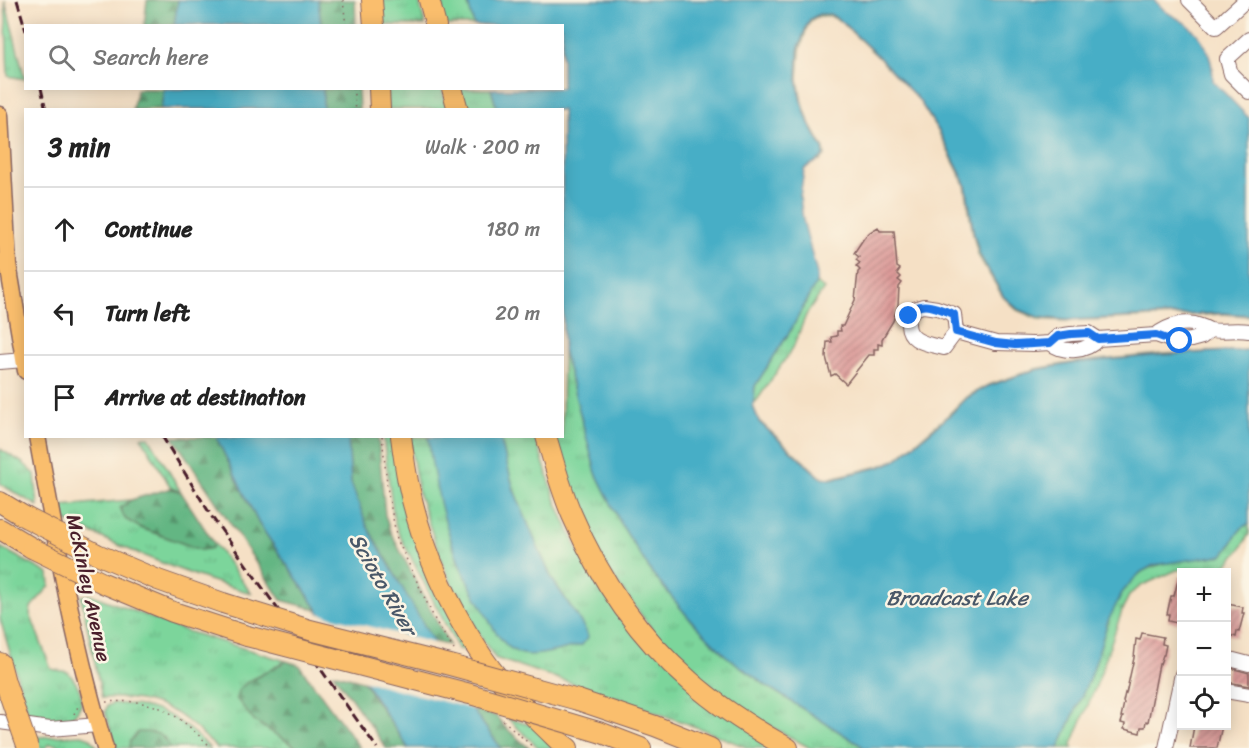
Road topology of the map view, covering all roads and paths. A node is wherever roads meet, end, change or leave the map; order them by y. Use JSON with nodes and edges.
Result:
{"nodes":[{"id":1,"x":342,"y":0,"type":"edge"},
{"id":2,"x":372,"y":0,"type":"edge"},
{"id":3,"x":429,"y":0,"type":"edge"},
{"id":4,"x":1190,"y":0,"type":"edge"},
{"id":5,"x":1246,"y":0,"type":"edge"},
{"id":6,"x":346,"y":24,"type":"edge"},
{"id":7,"x":374,"y":24,"type":"edge"},
{"id":8,"x":435,"y":24,"type":"edge"},
{"id":9,"x":1249,"y":39,"type":"edge"},
{"id":10,"x":353,"y":90,"type":"edge"},
{"id":11,"x":379,"y":90,"type":"edge"},
{"id":12,"x":453,"y":90,"type":"edge"},
{"id":13,"x":1249,"y":92,"type":"edge"},
{"id":14,"x":356,"y":108,"type":"edge"},
{"id":15,"x":380,"y":108,"type":"edge"},
{"id":16,"x":457,"y":108,"type":"edge"},
{"id":17,"x":0,"y":115,"type":"edge"},
{"id":18,"x":2,"y":183,"type":"edge"},
{"id":19,"x":6,"y":289,"type":"edge"},
{"id":20,"x":1249,"y":331,"type":"edge"},
{"id":21,"x":956,"y":332,"type":"dead end"},
{"id":22,"x":24,"y":361,"type":"edge"},
{"id":23,"x":0,"y":362,"type":"edge"},
{"id":24,"x":24,"y":365,"type":"edge"},
{"id":25,"x":37,"y":438,"type":"edge"},
{"id":26,"x":401,"y":438,"type":"edge"},
{"id":27,"x":547,"y":438,"type":"edge"},
{"id":28,"x":0,"y":502,"type":"edge"},
{"id":29,"x":0,"y":530,"type":"edge"},
{"id":30,"x":1231,"y":659,"type":"edge"},
{"id":31,"x":1249,"y":664,"type":"edge"},
{"id":32,"x":3,"y":673,"type":"edge"},
{"id":33,"x":1231,"y":692,"type":"edge"},
{"id":34,"x":1249,"y":695,"type":"edge"},
{"id":35,"x":1177,"y":697,"type":"edge"},
{"id":36,"x":93,"y":703,"type":"junction"},
{"id":37,"x":0,"y":722,"type":"edge"},
{"id":38,"x":98,"y":725,"type":"junction"},
{"id":39,"x":28,"y":748,"type":"edge"},
{"id":40,"x":105,"y":748,"type":"edge"},
{"id":41,"x":212,"y":748,"type":"edge"},
{"id":42,"x":568,"y":748,"type":"edge"},
{"id":43,"x":641,"y":748,"type":"edge"},
{"id":44,"x":710,"y":748,"type":"edge"},
{"id":45,"x":788,"y":748,"type":"edge"},
{"id":46,"x":1166,"y":748,"type":"edge"}],
"edges":[{"from":1,"to":6,"type":"path"},
{"from":2,"to":7,"type":"highway"},
{"from":3,"to":8,"type":"highway"},
{"from":4,"to":5,"type":"street"},
{"from":9,"to":13,"type":"street"},
{"from":10,"to":14,"type":"path"},
{"from":11,"to":15,"type":"highway"},
{"from":12,"to":16,"type":"highway"},
{"from":17,"to":18,"type":"main road"},
{"from":18,"to":19,"type":"main road"},
{"from":19,"to":22,"type":"main road"},
{"from":20,"to":21,"type":"street"},
{"from":23,"to":24,"type":"street"},
{"from":25,"to":36,"type":"main road","name":"McKinley Avenue"},
{"from":26,"to":42,"type":"highway"},
{"from":27,"to":45,"type":"highway"},
{"from":28,"to":44,"type":"highway","bridge":true},
{"from":29,"to":43,"type":"highway","bridge":true},
{"from":30,"to":31,"type":"street"},
{"from":32,"to":39,"type":"highway","bridge":true},
{"from":33,"to":34,"type":"street"},
{"from":35,"to":46,"type":"street"},
{"from":36,"to":38,"type":"main road","name":"McKinley Avenue"},
{"from":36,"to":41,"type":"path"},
{"from":37,"to":38,"type":"street"},
{"from":38,"to":40,"type":"main road","name":"McKinley Avenue"}]}
